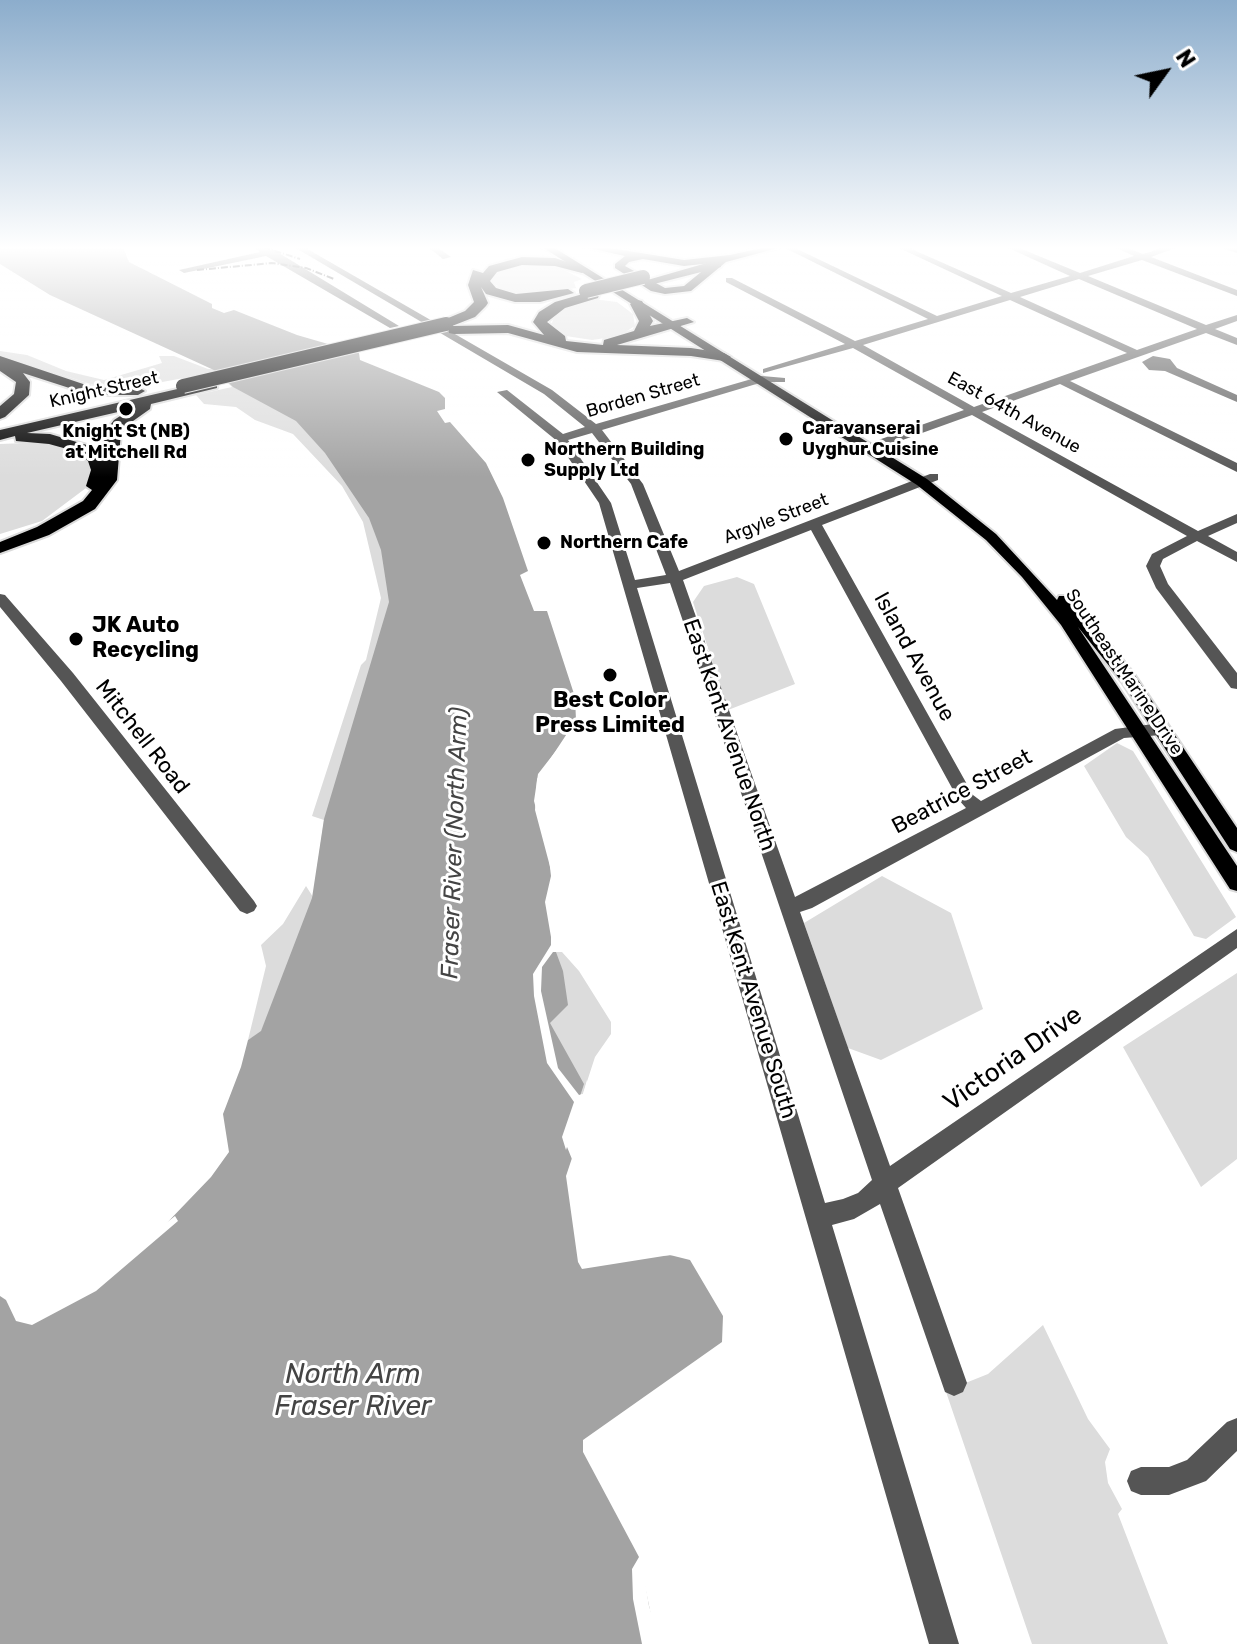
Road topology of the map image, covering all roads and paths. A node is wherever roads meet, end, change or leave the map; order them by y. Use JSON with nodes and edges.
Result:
{"nodes":[{"id":1,"x":390,"y":324,"type":"edge"},
{"id":2,"x":428,"y":324,"type":"edge"},
{"id":3,"x":456,"y":324,"type":"edge"},
{"id":4,"x":463,"y":324,"type":"edge"},
{"id":5,"x":541,"y":324,"type":"edge"},
{"id":6,"x":645,"y":324,"type":"edge"},
{"id":7,"x":679,"y":324,"type":"edge"},
{"id":8,"x":812,"y":324,"type":"edge"},
{"id":9,"x":921,"y":324,"type":"edge"},
{"id":10,"x":1072,"y":324,"type":"edge"},
{"id":11,"x":1195,"y":324,"type":"edge"},
{"id":12,"x":1221,"y":324,"type":"edge"},
{"id":13,"x":682,"y":325,"type":"junction"},
{"id":14,"x":394,"y":326,"type":"dead end"},
{"id":15,"x":451,"y":327,"type":"junction"},
{"id":16,"x":1207,"y":329,"type":"junction"},
{"id":17,"x":640,"y":332,"type":"junction"},
{"id":18,"x":1237,"y":342,"type":"edge"},
{"id":19,"x":853,"y":345,"type":"junction"},
{"id":20,"x":611,"y":349,"type":"junction"},
{"id":21,"x":1137,"y":354,"type":"junction"},
{"id":22,"x":724,"y":357,"type":"junction"},
{"id":23,"x":0,"y":363,"type":"edge"},
{"id":24,"x":1169,"y":369,"type":"dead end"},
{"id":25,"x":764,"y":375,"type":"junction"},
{"id":26,"x":1062,"y":381,"type":"junction"},
{"id":27,"x":179,"y":390,"type":"junction"},
{"id":28,"x":503,"y":392,"type":"dead end"},
{"id":29,"x":1237,"y":399,"type":"edge"},
{"id":30,"x":975,"y":411,"type":"junction"},
{"id":31,"x":0,"y":414,"type":"edge"},
{"id":32,"x":595,"y":429,"type":"junction"},
{"id":33,"x":0,"y":432,"type":"edge"},
{"id":34,"x":561,"y":438,"type":"junction"},
{"id":35,"x":875,"y":445,"type":"junction"},
{"id":36,"x":1237,"y":468,"type":"edge"},
{"id":37,"x":928,"y":479,"type":"junction"},
{"id":38,"x":1237,"y":518,"type":"edge"},
{"id":39,"x":813,"y":524,"type":"junction"},
{"id":40,"x":1198,"y":536,"type":"junction"},
{"id":41,"x":2,"y":544,"type":"edge"},
{"id":42,"x":1237,"y":558,"type":"edge"},
{"id":43,"x":675,"y":578,"type":"junction"},
{"id":44,"x":629,"y":585,"type":"junction"},
{"id":45,"x":0,"y":598,"type":"edge"},
{"id":46,"x":1237,"y":684,"type":"edge"},
{"id":47,"x":1161,"y":729,"type":"junction"},
{"id":48,"x":1138,"y":731,"type":"junction"},
{"id":49,"x":979,"y":809,"type":"junction"},
{"id":50,"x":1237,"y":844,"type":"edge"},
{"id":51,"x":1237,"y":883,"type":"edge"},
{"id":52,"x":247,"y":906,"type":"dead end"},
{"id":53,"x":788,"y":906,"type":"junction"},
{"id":54,"x":1237,"y":937,"type":"edge"},
{"id":55,"x":884,"y":1184,"type":"junction"},
{"id":56,"x":818,"y":1216,"type":"junction"},
{"id":57,"x":954,"y":1383,"type":"dead end"},
{"id":58,"x":1237,"y":1432,"type":"edge"},
{"id":59,"x":1141,"y":1481,"type":"dead end"},
{"id":60,"x":944,"y":1644,"type":"edge"}],
"edges":[{"from":1,"to":14,"type":"street"},
{"from":2,"to":32,"type":"street","name":"East Kent Avenue North"},
{"from":3,"to":15,"type":"highway"},
{"from":4,"to":15,"type":"highway","name":"Knight Street"},
{"from":5,"to":17,"type":"highway"},
{"from":6,"to":17,"type":"highway"},
{"from":7,"to":13,"type":"main road","name":"Southeast Marine Drive"},
{"from":8,"to":19,"type":"street","name":"East 64th Avenue"},
{"from":9,"to":19,"type":"street","name":"Borden Street"},
{"from":10,"to":21,"type":"street"},
{"from":11,"to":16,"type":"street"},
{"from":12,"to":16,"type":"street"},
{"from":13,"to":17,"type":"highway"},
{"from":13,"to":20,"type":"highway"},
{"from":13,"to":22,"type":"main road","name":"Southeast Marine Drive"},
{"from":13,"to":25,"type":"main road","name":"Southeast Marine Drive"},
{"from":15,"to":20,"type":"highway"},
{"from":15,"to":27,"type":"highway","name":"Knight Street","bridge":true},
{"from":15,"to":27,"type":"highway","name":"Knight Street","bridge":true},
{"from":16,"to":18,"type":"street"},
{"from":16,"to":21,"type":"street"},
{"from":19,"to":25,"type":"street","name":"Borden Street"},
{"from":19,"to":30,"type":"street","name":"East 64th Avenue"},
{"from":20,"to":22,"type":"highway"},
{"from":21,"to":26,"type":"street"},
{"from":22,"to":25,"type":"main road","name":"Southeast Marine Drive"},
{"from":23,"to":27,"type":"highway"},
{"from":23,"to":31,"type":"highway"},
{"from":24,"to":29,"type":"street"},
{"from":25,"to":32,"type":"street","name":"Borden Street"},
{"from":25,"to":35,"type":"main road","name":"Southeast Marine Drive"},
{"from":25,"to":35,"type":"main road","name":"Southeast Marine Drive"},
{"from":26,"to":30,"type":"street"},
{"from":26,"to":36,"type":"street"},
{"from":27,"to":33,"type":"highway","name":"Knight Street"},
{"from":27,"to":33,"type":"highway","name":"Knight Street"},
{"from":27,"to":41,"type":"highway"},
{"from":28,"to":34,"type":"street","name":"East Kent Avenue South"},
{"from":30,"to":35,"type":"street"},
{"from":30,"to":40,"type":"street","name":"East 64th Avenue"},
{"from":32,"to":34,"type":"street","name":"Borden Street"},
{"from":32,"to":43,"type":"street","name":"East Kent Avenue North"},
{"from":33,"to":41,"type":"highway"},
{"from":34,"to":44,"type":"street","name":"East Kent Avenue South"},
{"from":35,"to":37,"type":"main road","name":"Southeast Marine Drive"},
{"from":37,"to":39,"type":"street","name":"Argyle Street"},
{"from":37,"to":47,"type":"main road","name":"Southeast Marine Drive"},
{"from":37,"to":48,"type":"main road","name":"Southeast Marine Drive"},
{"from":38,"to":40,"type":"street"},
{"from":39,"to":43,"type":"street","name":"Argyle Street"},
{"from":39,"to":49,"type":"street","name":"Island Avenue"},
{"from":40,"to":42,"type":"street","name":"East 64th Avenue"},
{"from":40,"to":46,"type":"street"},
{"from":43,"to":44,"type":"street","name":"Argyle Street"},
{"from":43,"to":53,"type":"street","name":"East Kent Avenue North"},
{"from":44,"to":56,"type":"street","name":"East Kent Avenue South"},
{"from":45,"to":52,"type":"street","name":"Mitchell Road"},
{"from":47,"to":48,"type":"street","name":"Beatrice Street"},
{"from":47,"to":50,"type":"main road","name":"Southeast Marine Drive"},
{"from":48,"to":49,"type":"street","name":"Beatrice Street"},
{"from":48,"to":51,"type":"main road","name":"Southeast Marine Drive"},
{"from":49,"to":53,"type":"street","name":"Beatrice Street"},
{"from":53,"to":55,"type":"street","name":"East Kent Avenue North"},
{"from":54,"to":55,"type":"street","name":"Victoria Drive"},
{"from":55,"to":56,"type":"street","name":"Victoria Drive"},
{"from":55,"to":57,"type":"street","name":"East Kent Avenue North"},
{"from":56,"to":60,"type":"street","name":"East Kent Avenue South"},
{"from":58,"to":59,"type":"street"}]}
